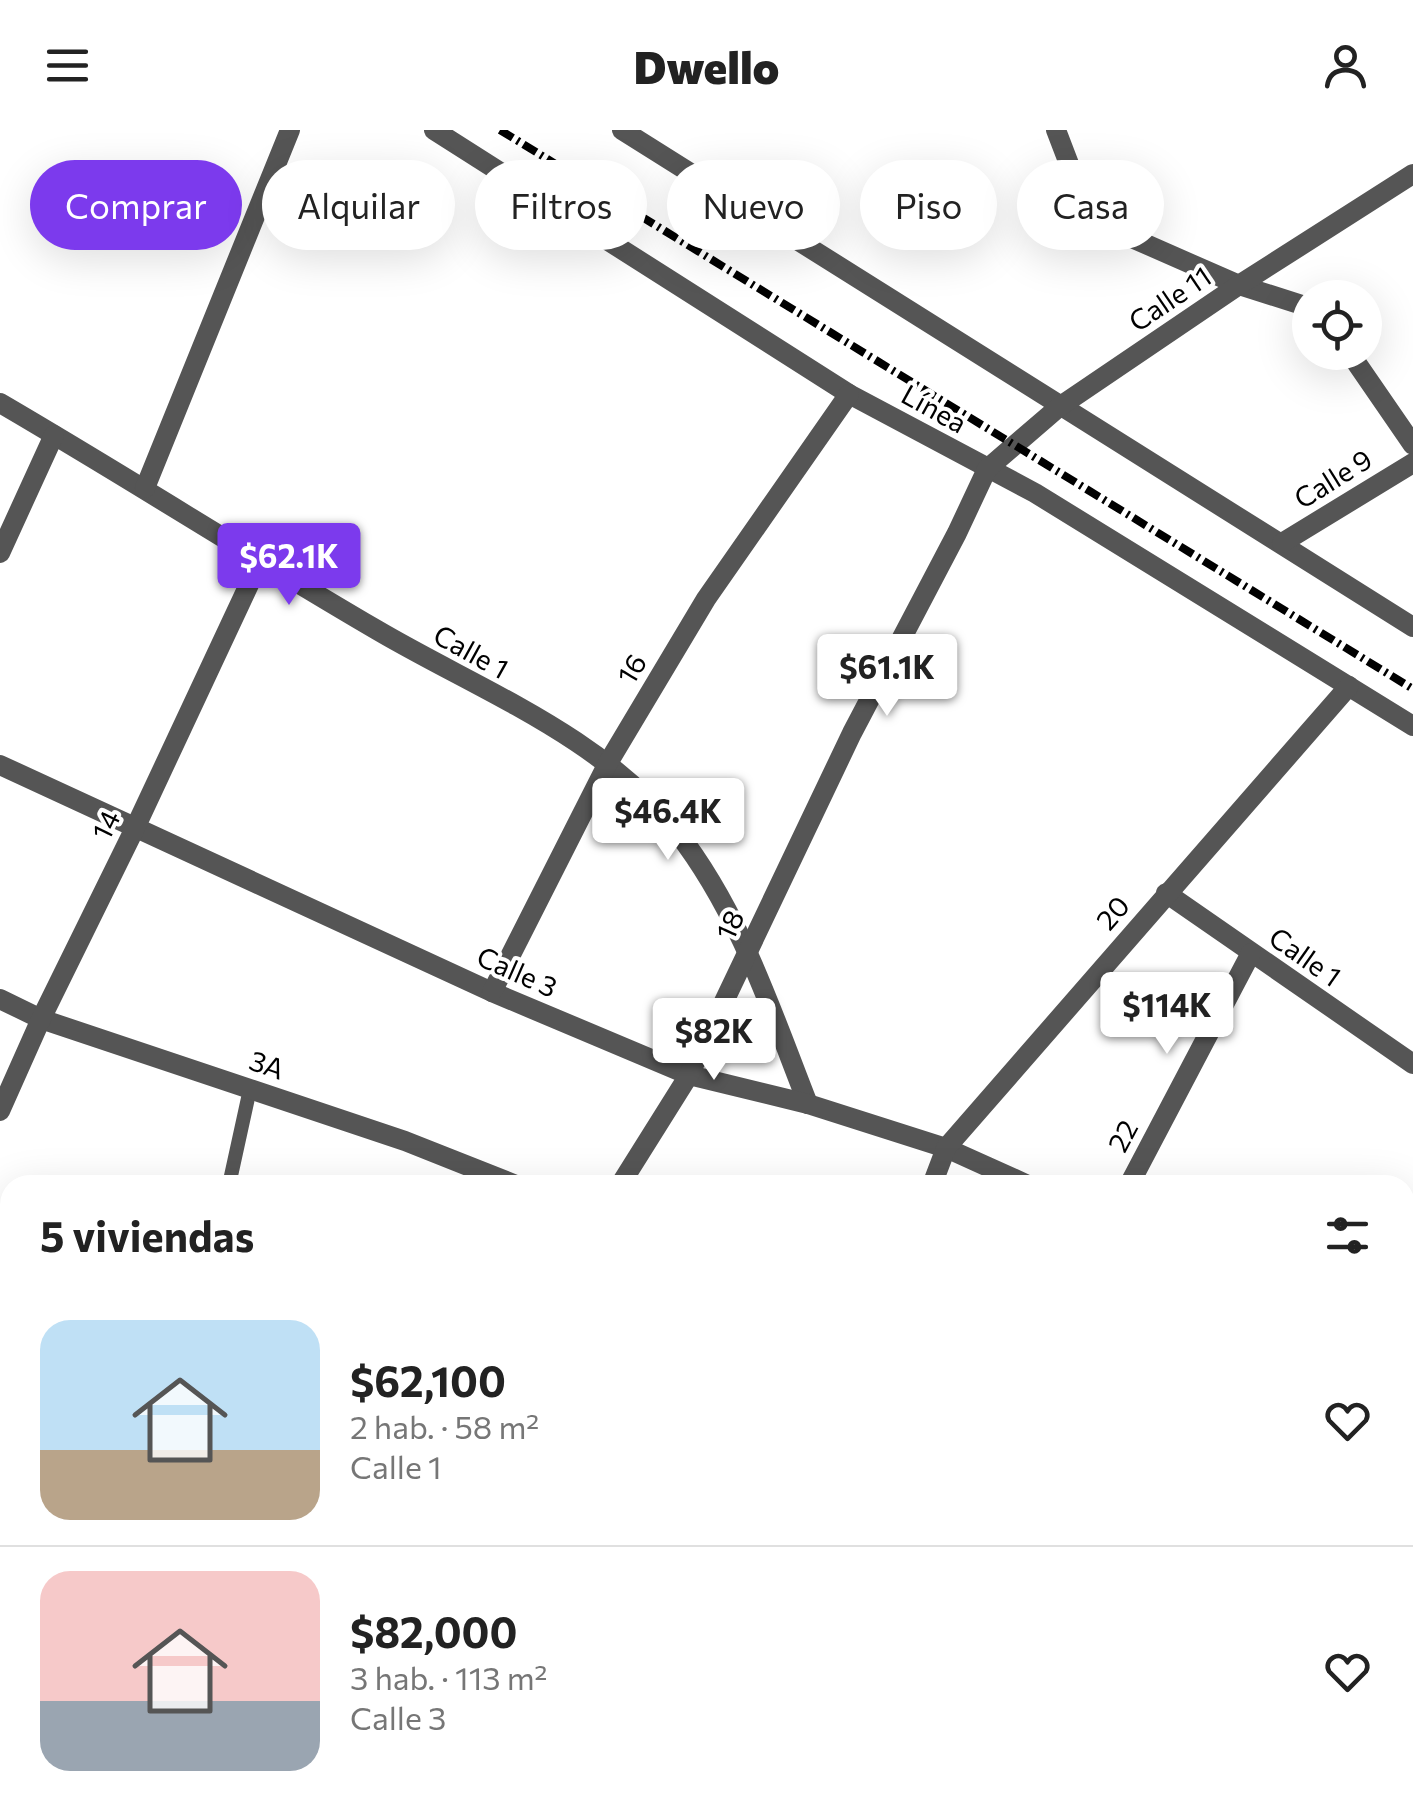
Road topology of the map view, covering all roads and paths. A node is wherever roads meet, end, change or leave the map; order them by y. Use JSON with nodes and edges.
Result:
{"nodes":[{"id":1,"x":290,"y":130,"type":"edge"},
{"id":2,"x":434,"y":130,"type":"edge"},
{"id":3,"x":622,"y":130,"type":"edge"},
{"id":4,"x":1056,"y":130,"type":"edge"},
{"id":5,"x":1413,"y":174,"type":"edge"},
{"id":6,"x":1239,"y":286,"type":"junction"},
{"id":7,"x":1292,"y":303,"type":"edge"},
{"id":8,"x":1362,"y":370,"type":"edge"},
{"id":9,"x":849,"y":394,"type":"junction"},
{"id":10,"x":0,"y":403,"type":"edge"},
{"id":11,"x":1060,"y":407,"type":"junction"},
{"id":12,"x":54,"y":435,"type":"junction"},
{"id":13,"x":1413,"y":445,"type":"edge"},
{"id":14,"x":1413,"y":462,"type":"edge"},
{"id":15,"x":987,"y":469,"type":"junction"},
{"id":16,"x":145,"y":488,"type":"junction"},
{"id":17,"x":1282,"y":543,"type":"junction"},
{"id":18,"x":0,"y":553,"type":"edge"},
{"id":19,"x":260,"y":562,"type":"junction"},
{"id":20,"x":1413,"y":626,"type":"edge"},
{"id":21,"x":1349,"y":686,"type":"junction"},
{"id":22,"x":1413,"y":726,"type":"edge"},
{"id":23,"x":608,"y":763,"type":"junction"},
{"id":24,"x":0,"y":764,"type":"edge"},
{"id":25,"x":136,"y":826,"type":"junction"},
{"id":26,"x":1166,"y":893,"type":"junction"},
{"id":27,"x":748,"y":950,"type":"junction"},
{"id":28,"x":1250,"y":953,"type":"junction"},
{"id":29,"x":492,"y":992,"type":"junction"},
{"id":30,"x":0,"y":998,"type":"edge"},
{"id":31,"x":40,"y":1018,"type":"junction"},
{"id":32,"x":1413,"y":1064,"type":"edge"},
{"id":33,"x":690,"y":1076,"type":"junction"},
{"id":34,"x":250,"y":1089,"type":"junction"},
{"id":35,"x":808,"y":1104,"type":"junction"},
{"id":36,"x":0,"y":1111,"type":"edge"},
{"id":37,"x":946,"y":1148,"type":"junction"},
{"id":38,"x":231,"y":1175,"type":"edge"},
{"id":39,"x":491,"y":1175,"type":"edge"},
{"id":40,"x":626,"y":1175,"type":"edge"},
{"id":41,"x":936,"y":1175,"type":"edge"},
{"id":42,"x":1006,"y":1175,"type":"edge"},
{"id":43,"x":1133,"y":1175,"type":"edge"}],
"edges":[{"from":1,"to":16,"type":"street"},
{"from":2,"to":9,"type":"street","name":"Línea"},
{"from":3,"to":11,"type":"street"},
{"from":4,"to":6,"type":"street"},
{"from":5,"to":6,"type":"street","name":"Calle 11"},
{"from":6,"to":7,"type":"street"},
{"from":6,"to":11,"type":"street","name":"Calle 11"},
{"from":8,"to":13,"type":"street"},
{"from":9,"to":15,"type":"street","name":"Línea"},
{"from":9,"to":23,"type":"street","name":"16"},
{"from":10,"to":12,"type":"street","name":"Calle 1"},
{"from":11,"to":15,"type":"street","name":"Calle 11"},
{"from":11,"to":17,"type":"street"},
{"from":12,"to":16,"type":"street","name":"Calle 1"},
{"from":12,"to":18,"type":"street"},
{"from":14,"to":17,"type":"street","name":"Calle 9"},
{"from":15,"to":21,"type":"street","name":"Línea"},
{"from":15,"to":27,"type":"street","name":"18"},
{"from":16,"to":19,"type":"street","name":"Calle 1"},
{"from":17,"to":20,"type":"street"},
{"from":19,"to":23,"type":"street","name":"Calle 1"},
{"from":19,"to":25,"type":"street","name":"14"},
{"from":21,"to":22,"type":"street","name":"Línea"},
{"from":21,"to":26,"type":"street","name":"20"},
{"from":23,"to":27,"type":"street","name":"Calle 1"},
{"from":23,"to":29,"type":"street","name":"16"},
{"from":24,"to":25,"type":"street","name":"Calle 3"},
{"from":25,"to":29,"type":"street","name":"Calle 3"},
{"from":25,"to":31,"type":"street","name":"14"},
{"from":26,"to":28,"type":"street","name":"Calle 1"},
{"from":26,"to":37,"type":"street","name":"20"},
{"from":27,"to":33,"type":"street","name":"18"},
{"from":27,"to":35,"type":"street","name":"Calle 1"},
{"from":28,"to":32,"type":"street","name":"Calle 1"},
{"from":28,"to":43,"type":"street","name":"22"},
{"from":29,"to":33,"type":"street","name":"Calle 3"},
{"from":30,"to":31,"type":"street","name":"3A"},
{"from":31,"to":34,"type":"street","name":"3A"},
{"from":31,"to":36,"type":"street","name":"14"},
{"from":33,"to":35,"type":"street","name":"Calle 3"},
{"from":33,"to":40,"type":"street","name":"18"},
{"from":34,"to":38,"type":"lane"},
{"from":34,"to":39,"type":"street","name":"3A"},
{"from":35,"to":37,"type":"street","name":"Calle 3"},
{"from":37,"to":41,"type":"street","name":"20"},
{"from":37,"to":42,"type":"street","name":"Calle 3"}]}
